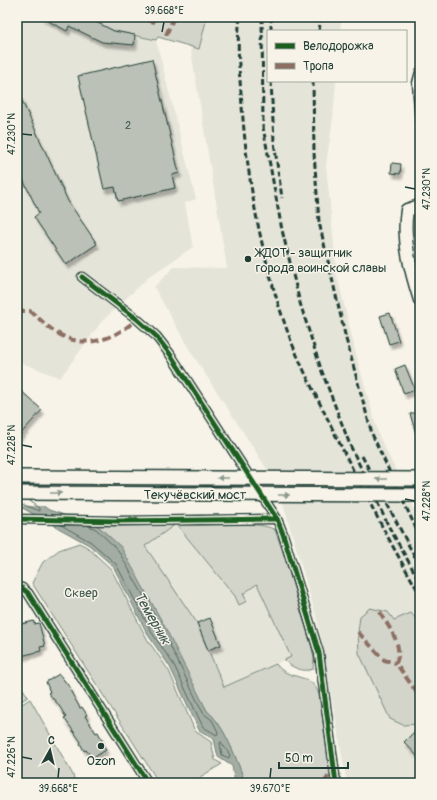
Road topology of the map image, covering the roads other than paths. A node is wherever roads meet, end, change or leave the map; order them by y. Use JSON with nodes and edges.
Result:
{"nodes":[{"id":1,"x":420,"y":72,"type":"edge"},
{"id":2,"x":420,"y":122,"type":"edge"},
{"id":3,"x":420,"y":206,"type":"edge"},
{"id":4,"x":82,"y":277,"type":"dead end"},
{"id":5,"x":420,"y":300,"type":"edge"},
{"id":6,"x":17,"y":477,"type":"edge"},
{"id":7,"x":420,"y":479,"type":"edge"},
{"id":8,"x":17,"y":493,"type":"edge"},
{"id":9,"x":420,"y":495,"type":"edge"},
{"id":10,"x":17,"y":519,"type":"edge"},
{"id":11,"x":277,"y":519,"type":"junction"},
{"id":12,"x":17,"y":587,"type":"edge"},
{"id":13,"x":148,"y":783,"type":"edge"},
{"id":14,"x":336,"y":783,"type":"edge"}],
"edges":[{"from":1,"to":2,"type":"street"},
{"from":3,"to":5,"type":"street"},
{"from":4,"to":11,"type":"street"},
{"from":7,"to":6,"type":"main road","name":"Текучёвский мост","one_way":true,"bridge":true},
{"from":8,"to":9,"type":"main road","name":"Текучёвский мост","one_way":true,"bridge":true},
{"from":10,"to":11,"type":"street"},
{"from":11,"to":14,"type":"street"},
{"from":12,"to":13,"type":"street"}]}
